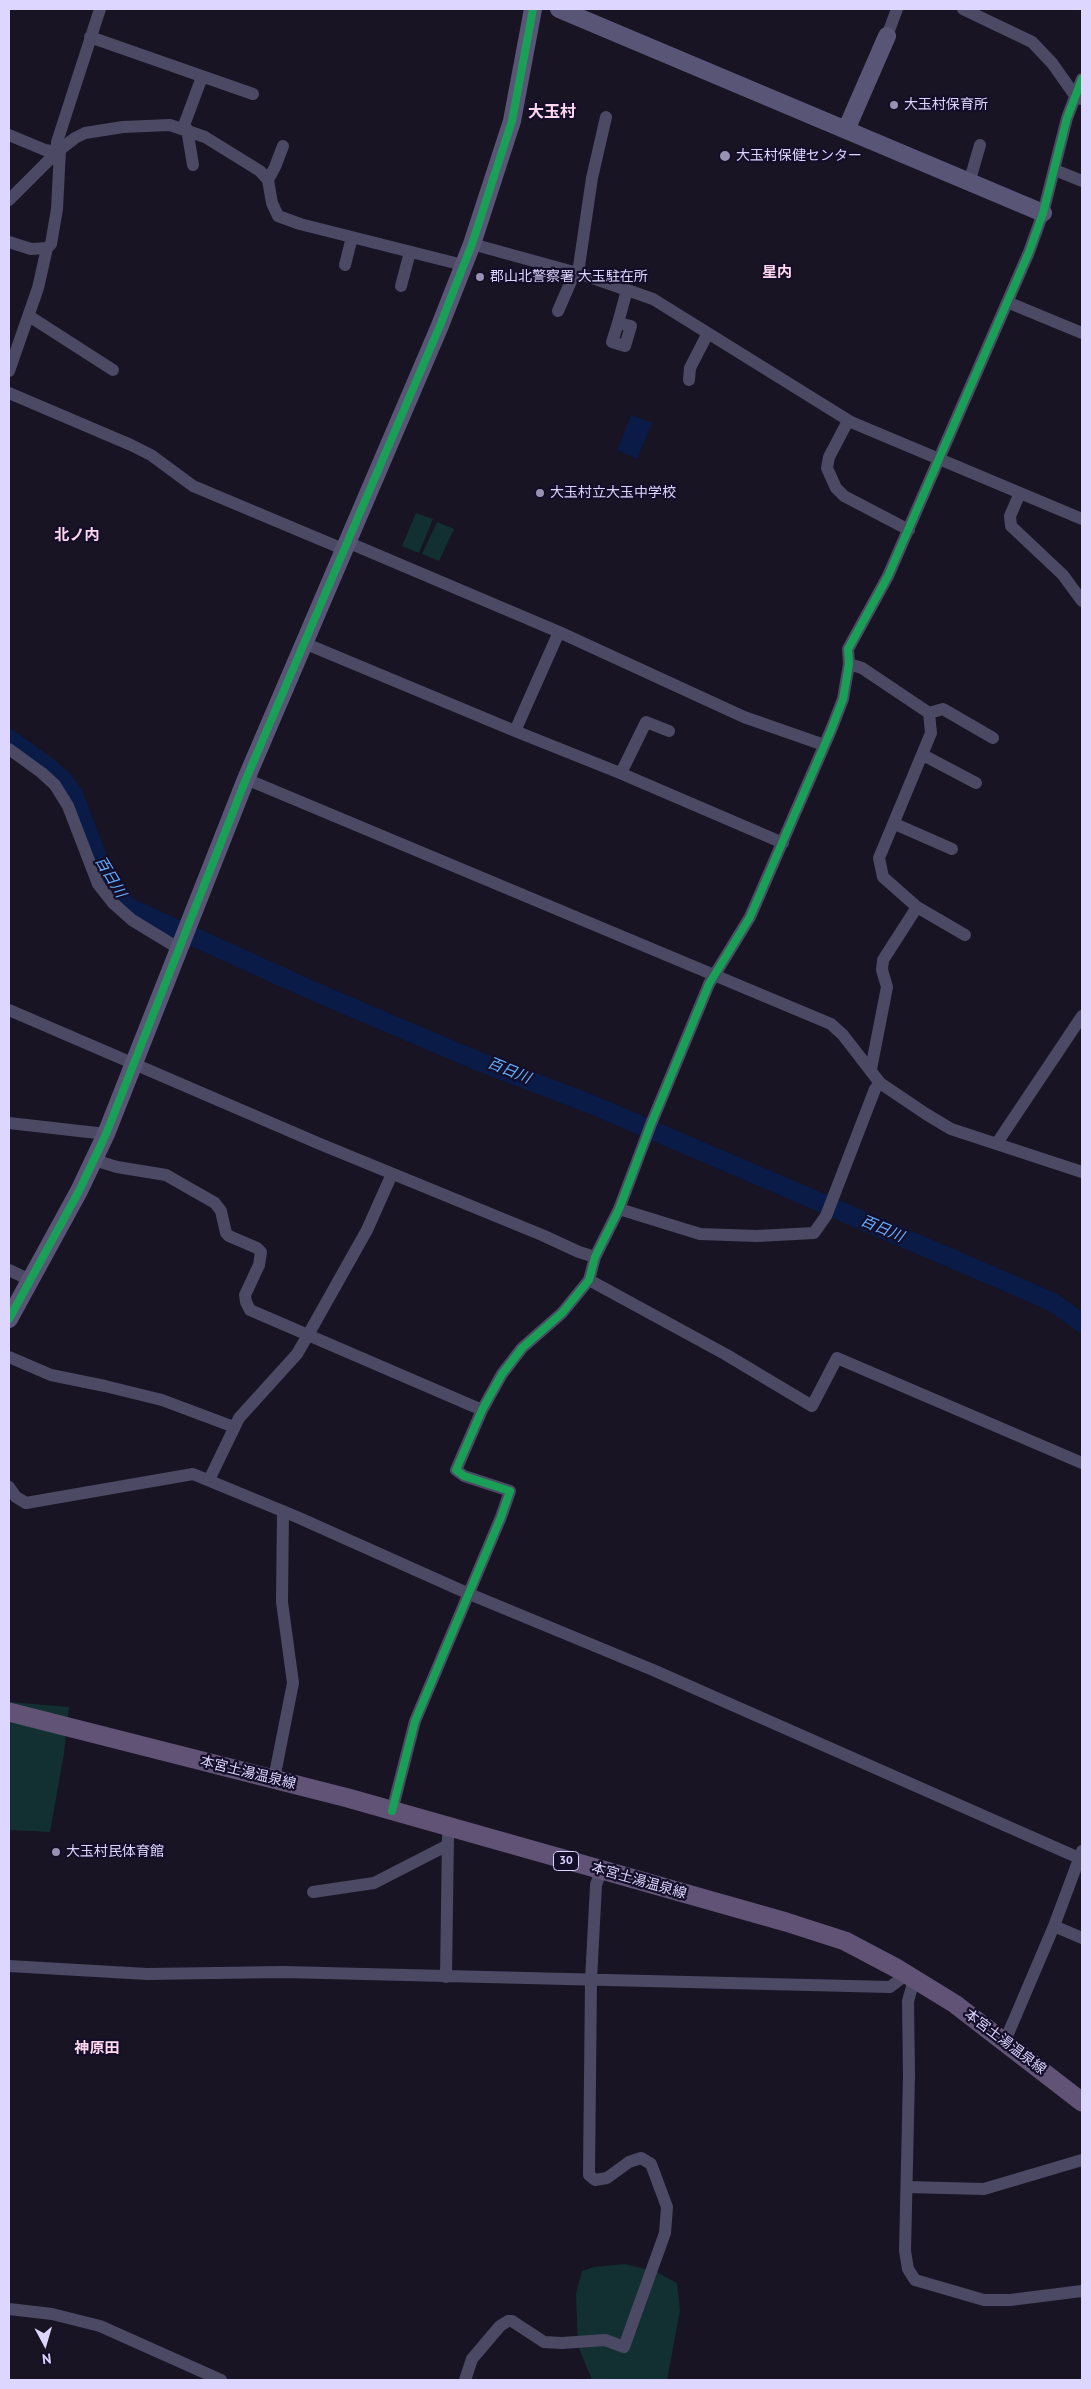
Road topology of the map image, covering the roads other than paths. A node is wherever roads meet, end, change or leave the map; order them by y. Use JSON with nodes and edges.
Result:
{"nodes":[{"id":1,"x":100,"y":9,"type":"edge"},
{"id":2,"x":533,"y":9,"type":"edge"},
{"id":3,"x":559,"y":9,"type":"edge"},
{"id":4,"x":896,"y":9,"type":"edge"},
{"id":5,"x":963,"y":9,"type":"edge"},
{"id":6,"x":887,"y":36,"type":"joint"},
{"id":7,"x":90,"y":37,"type":"junction"},
{"id":8,"x":202,"y":77,"type":"junction"},
{"id":9,"x":1082,"y":79,"type":"edge"},
{"id":10,"x":253,"y":94,"type":"dead end"},
{"id":11,"x":1079,"y":98,"type":"edge"},
{"id":12,"x":606,"y":117,"type":"dead end"},
{"id":13,"x":185,"y":129,"type":"junction"},
{"id":14,"x":846,"y":130,"type":"junction"},
{"id":15,"x":9,"y":135,"type":"edge"},
{"id":16,"x":980,"y":145,"type":"dead end"},
{"id":17,"x":283,"y":146,"type":"dead end"},
{"id":18,"x":58,"y":151,"type":"junction"},
{"id":19,"x":193,"y":165,"type":"dead end"},
{"id":20,"x":1055,"y":170,"type":"junction"},
{"id":21,"x":268,"y":180,"type":"junction"},
{"id":22,"x":1082,"y":181,"type":"edge"},
{"id":23,"x":969,"y":183,"type":"junction"},
{"id":24,"x":9,"y":200,"type":"edge"},
{"id":25,"x":1043,"y":213,"type":"junction"},
{"id":26,"x":352,"y":237,"type":"junction"},
{"id":27,"x":9,"y":242,"type":"edge"},
{"id":28,"x":472,"y":244,"type":"junction"},
{"id":29,"x":47,"y":248,"type":"junction"},
{"id":30,"x":410,"y":252,"type":"junction"},
{"id":31,"x":462,"y":264,"type":"junction"},
{"id":32,"x":345,"y":265,"type":"dead end"},
{"id":33,"x":576,"y":273,"type":"junction"},
{"id":34,"x":401,"y":286,"type":"dead end"},
{"id":35,"x":627,"y":290,"type":"junction"},
{"id":36,"x":1007,"y":302,"type":"junction"},
{"id":37,"x":558,"y":311,"type":"dead end"},
{"id":38,"x":29,"y":316,"type":"junction"},
{"id":39,"x":618,"y":323,"type":"dead end"},
{"id":40,"x":708,"y":333,"type":"junction"},
{"id":41,"x":1082,"y":333,"type":"edge"},
{"id":42,"x":113,"y":370,"type":"dead end"},
{"id":43,"x":9,"y":371,"type":"edge"},
{"id":44,"x":689,"y":380,"type":"dead end"},
{"id":45,"x":9,"y":393,"type":"edge"},
{"id":46,"x":848,"y":420,"type":"junction"},
{"id":47,"x":939,"y":460,"type":"junction"},
{"id":48,"x":1020,"y":493,"type":"junction"},
{"id":49,"x":1082,"y":519,"type":"edge"},
{"id":50,"x":908,"y":530,"type":"junction"},
{"id":51,"x":345,"y":546,"type":"junction"},
{"id":52,"x":1082,"y":601,"type":"edge"},
{"id":53,"x":560,"y":632,"type":"junction"},
{"id":54,"x":304,"y":643,"type":"junction"},
{"id":55,"x":849,"y":664,"type":"junction"},
{"id":56,"x":929,"y":713,"type":"junction"},
{"id":57,"x":515,"y":731,"type":"junction"},
{"id":58,"x":669,"y":731,"type":"dead end"},
{"id":59,"x":993,"y":738,"type":"dead end"},
{"id":60,"x":824,"y":744,"type":"junction"},
{"id":61,"x":9,"y":749,"type":"edge"},
{"id":62,"x":923,"y":755,"type":"junction"},
{"id":63,"x":621,"y":774,"type":"junction"},
{"id":64,"x":246,"y":779,"type":"junction"},
{"id":65,"x":976,"y":783,"type":"dead end"},
{"id":66,"x":895,"y":824,"type":"junction"},
{"id":67,"x":783,"y":843,"type":"junction"},
{"id":68,"x":952,"y":849,"type":"dead end"},
{"id":69,"x":917,"y":907,"type":"junction"},
{"id":70,"x":965,"y":935,"type":"dead end"},
{"id":71,"x":183,"y":938,"type":"junction"},
{"id":72,"x":714,"y":976,"type":"junction"},
{"id":73,"x":9,"y":1010,"type":"edge"},
{"id":74,"x":1082,"y":1016,"type":"edge"},
{"id":75,"x":134,"y":1064,"type":"junction"},
{"id":76,"x":871,"y":1069,"type":"junction"},
{"id":77,"x":880,"y":1083,"type":"junction"},
{"id":78,"x":9,"y":1124,"type":"edge"},
{"id":79,"x":106,"y":1134,"type":"junction"},
{"id":80,"x":997,"y":1142,"type":"junction"},
{"id":81,"x":94,"y":1160,"type":"junction"},
{"id":82,"x":1082,"y":1172,"type":"edge"},
{"id":83,"x":392,"y":1174,"type":"junction"},
{"id":84,"x":619,"y":1209,"type":"junction"},
{"id":85,"x":595,"y":1257,"type":"junction"},
{"id":86,"x":9,"y":1270,"type":"edge"},
{"id":87,"x":30,"y":1280,"type":"junction"},
{"id":88,"x":589,"y":1280,"type":"junction"},
{"id":89,"x":9,"y":1319,"type":"edge"},
{"id":90,"x":308,"y":1335,"type":"junction"},
{"id":91,"x":9,"y":1358,"type":"edge"},
{"id":92,"x":482,"y":1410,"type":"junction"},
{"id":93,"x":234,"y":1427,"type":"junction"},
{"id":94,"x":1082,"y":1463,"type":"edge"},
{"id":95,"x":209,"y":1480,"type":"junction"},
{"id":96,"x":9,"y":1487,"type":"edge"},
{"id":97,"x":283,"y":1511,"type":"junction"},
{"id":98,"x":468,"y":1593,"type":"junction"},
{"id":99,"x":9,"y":1712,"type":"edge"},
{"id":100,"x":274,"y":1779,"type":"junction"},
{"id":101,"x":392,"y":1811,"type":"junction"},
{"id":102,"x":450,"y":1836,"type":"junction"},
{"id":103,"x":1081,"y":1854,"type":"edge"},
{"id":104,"x":601,"y":1870,"type":"junction"},
{"id":105,"x":313,"y":1892,"type":"dead end"},
{"id":106,"x":1054,"y":1926,"type":"junction"},
{"id":107,"x":1082,"y":1938,"type":"edge"},
{"id":108,"x":9,"y":1966,"type":"edge"},
{"id":109,"x":446,"y":1977,"type":"junction"},
{"id":110,"x":910,"y":1978,"type":"junction"},
{"id":111,"x":591,"y":1980,"type":"junction"},
{"id":112,"x":1005,"y":2041,"type":"junction"},
{"id":113,"x":1082,"y":2102,"type":"edge"},
{"id":114,"x":1082,"y":2160,"type":"edge"},
{"id":115,"x":908,"y":2187,"type":"junction"},
{"id":116,"x":1082,"y":2291,"type":"edge"},
{"id":117,"x":9,"y":2309,"type":"edge"},
{"id":118,"x":221,"y":2380,"type":"edge"},
{"id":119,"x":465,"y":2380,"type":"edge"}],
"edges":[{"from":1,"to":7,"type":"street"},
{"from":2,"to":28,"type":"street"},
{"from":3,"to":14,"type":"street"},
{"from":4,"to":6,"type":"street"},
{"from":5,"to":11,"type":"street"},
{"from":6,"to":14,"type":"street"},
{"from":7,"to":8,"type":"street"},
{"from":7,"to":18,"type":"street"},
{"from":8,"to":10,"type":"street"},
{"from":8,"to":13,"type":"street"},
{"from":9,"to":11,"type":"street"},
{"from":11,"to":20,"type":"street"},
{"from":12,"to":33,"type":"street"},
{"from":13,"to":18,"type":"street"},
{"from":13,"to":19,"type":"street"},
{"from":13,"to":21,"type":"street"},
{"from":14,"to":23,"type":"street"},
{"from":15,"to":18,"type":"street"},
{"from":16,"to":23,"type":"street"},
{"from":17,"to":21,"type":"street"},
{"from":18,"to":24,"type":"street"},
{"from":18,"to":29,"type":"street"},
{"from":20,"to":22,"type":"street"},
{"from":20,"to":25,"type":"street"},
{"from":21,"to":26,"type":"street"},
{"from":23,"to":25,"type":"street"},
{"from":25,"to":36,"type":"street"},
{"from":26,"to":30,"type":"street"},
{"from":26,"to":32,"type":"street"},
{"from":27,"to":29,"type":"street"},
{"from":28,"to":31,"type":"street"},
{"from":28,"to":33,"type":"street"},
{"from":29,"to":38,"type":"street"},
{"from":30,"to":31,"type":"street"},
{"from":30,"to":34,"type":"street"},
{"from":31,"to":51,"type":"street"},
{"from":33,"to":35,"type":"street"},
{"from":33,"to":37,"type":"street"},
{"from":35,"to":39,"type":"street"},
{"from":35,"to":40,"type":"street"},
{"from":36,"to":41,"type":"street"},
{"from":36,"to":47,"type":"street"},
{"from":38,"to":42,"type":"street"},
{"from":38,"to":43,"type":"street"},
{"from":40,"to":44,"type":"street"},
{"from":40,"to":46,"type":"street"},
{"from":45,"to":51,"type":"street"},
{"from":46,"to":47,"type":"street"},
{"from":46,"to":50,"type":"street"},
{"from":47,"to":48,"type":"street"},
{"from":47,"to":50,"type":"street"},
{"from":48,"to":49,"type":"street"},
{"from":48,"to":52,"type":"street"},
{"from":50,"to":55,"type":"street"},
{"from":51,"to":53,"type":"street"},
{"from":51,"to":54,"type":"street"},
{"from":53,"to":57,"type":"street"},
{"from":53,"to":60,"type":"street"},
{"from":54,"to":57,"type":"street"},
{"from":54,"to":64,"type":"street"},
{"from":55,"to":56,"type":"street"},
{"from":55,"to":60,"type":"street"},
{"from":56,"to":59,"type":"street"},
{"from":56,"to":62,"type":"street"},
{"from":57,"to":63,"type":"street"},
{"from":58,"to":63,"type":"street"},
{"from":60,"to":67,"type":"street"},
{"from":61,"to":71,"type":"street"},
{"from":62,"to":65,"type":"street"},
{"from":62,"to":66,"type":"street"},
{"from":63,"to":67,"type":"street"},
{"from":64,"to":71,"type":"street"},
{"from":64,"to":72,"type":"street"},
{"from":66,"to":68,"type":"street"},
{"from":66,"to":69,"type":"street"},
{"from":67,"to":72,"type":"street"},
{"from":69,"to":70,"type":"street"},
{"from":69,"to":76,"type":"street"},
{"from":71,"to":75,"type":"street"},
{"from":72,"to":76,"type":"street"},
{"from":72,"to":84,"type":"street"},
{"from":73,"to":75,"type":"street"},
{"from":74,"to":80,"type":"street"},
{"from":75,"to":79,"type":"street"},
{"from":75,"to":83,"type":"street"},
{"from":76,"to":77,"type":"street"},
{"from":77,"to":80,"type":"street"},
{"from":77,"to":84,"type":"street"},
{"from":78,"to":79,"type":"street"},
{"from":79,"to":81,"type":"street"},
{"from":80,"to":82,"type":"street"},
{"from":81,"to":87,"type":"street"},
{"from":81,"to":90,"type":"street"},
{"from":83,"to":85,"type":"street"},
{"from":83,"to":90,"type":"street"},
{"from":84,"to":85,"type":"street"},
{"from":85,"to":88,"type":"street"},
{"from":86,"to":87,"type":"street"},
{"from":87,"to":89,"type":"street"},
{"from":88,"to":92,"type":"street"},
{"from":88,"to":94,"type":"street"},
{"from":90,"to":92,"type":"street"},
{"from":90,"to":93,"type":"street"},
{"from":91,"to":93,"type":"street"},
{"from":92,"to":98,"type":"street"},
{"from":93,"to":95,"type":"street"},
{"from":95,"to":96,"type":"street"},
{"from":95,"to":97,"type":"street"},
{"from":97,"to":98,"type":"street"},
{"from":97,"to":100,"type":"street"},
{"from":98,"to":101,"type":"street"},
{"from":98,"to":103,"type":"street"},
{"from":99,"to":100,"type":"main road","name":"本宮土湯温泉線","number":"30"},
{"from":100,"to":101,"type":"main road","name":"本宮土湯温泉線","number":"30"},
{"from":101,"to":102,"type":"main road","name":"本宮土湯温泉線","number":"30"},
{"from":102,"to":104,"type":"main road","name":"本宮土湯温泉線","number":"30"},
{"from":102,"to":105,"type":"street"},
{"from":102,"to":109,"type":"street"},
{"from":103,"to":106,"type":"street"},
{"from":104,"to":110,"type":"main road","name":"本宮土湯温泉線","number":"30"},
{"from":104,"to":111,"type":"street"},
{"from":106,"to":107,"type":"street"},
{"from":106,"to":112,"type":"street"},
{"from":108,"to":109,"type":"street"},
{"from":109,"to":111,"type":"street"},
{"from":110,"to":111,"type":"street"},
{"from":110,"to":112,"type":"main road","name":"本宮土湯温泉線","number":"30"},
{"from":110,"to":115,"type":"street"},
{"from":111,"to":119,"type":"street"},
{"from":112,"to":113,"type":"main road","name":"本宮土湯温泉線","number":"30"},
{"from":114,"to":115,"type":"street"},
{"from":115,"to":116,"type":"street"},
{"from":117,"to":118,"type":"street"}]}
